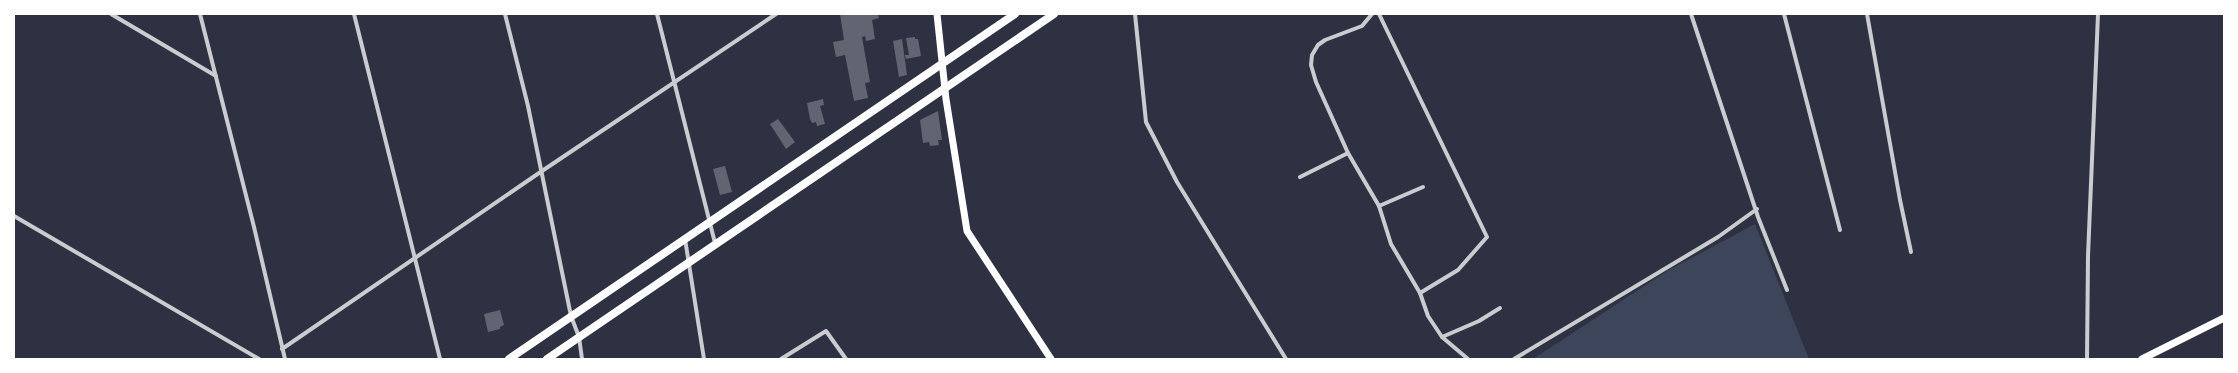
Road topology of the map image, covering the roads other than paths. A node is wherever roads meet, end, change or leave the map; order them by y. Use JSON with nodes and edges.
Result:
{"nodes":[{"id":1,"x":111,"y":14,"type":"edge"},
{"id":2,"x":200,"y":14,"type":"edge"},
{"id":3,"x":354,"y":14,"type":"edge"},
{"id":4,"x":505,"y":14,"type":"edge"},
{"id":5,"x":657,"y":14,"type":"edge"},
{"id":6,"x":776,"y":14,"type":"edge"},
{"id":7,"x":937,"y":14,"type":"edge"},
{"id":8,"x":1015,"y":14,"type":"edge"},
{"id":9,"x":1054,"y":14,"type":"edge"},
{"id":10,"x":1135,"y":14,"type":"edge"},
{"id":11,"x":1372,"y":14,"type":"edge"},
{"id":12,"x":1379,"y":14,"type":"edge"},
{"id":13,"x":1691,"y":14,"type":"edge"},
{"id":14,"x":1784,"y":14,"type":"edge"},
{"id":15,"x":1867,"y":14,"type":"edge"},
{"id":16,"x":2098,"y":14,"type":"edge"},
{"id":17,"x":944,"y":62,"type":"junction"},
{"id":18,"x":216,"y":76,"type":"junction"},
{"id":19,"x":674,"y":82,"type":"junction"},
{"id":20,"x":945,"y":88,"type":"junction"},
{"id":21,"x":1348,"y":153,"type":"junction"},
{"id":22,"x":542,"y":171,"type":"junction"},
{"id":23,"x":1300,"y":177,"type":"dead end"},
{"id":24,"x":1423,"y":187,"type":"dead end"},
{"id":25,"x":1379,"y":206,"type":"junction"},
{"id":26,"x":1756,"y":209,"type":"junction"},
{"id":27,"x":14,"y":216,"type":"edge"},
{"id":28,"x":710,"y":222,"type":"junction"},
{"id":29,"x":1840,"y":230,"type":"dead end"},
{"id":30,"x":685,"y":239,"type":"junction"},
{"id":31,"x":715,"y":243,"type":"junction"},
{"id":32,"x":1911,"y":252,"type":"dead end"},
{"id":33,"x":415,"y":259,"type":"junction"},
{"id":34,"x":689,"y":261,"type":"junction"},
{"id":35,"x":1787,"y":290,"type":"dead end"},
{"id":36,"x":1420,"y":293,"type":"junction"},
{"id":37,"x":1500,"y":308,"type":"dead end"},
{"id":38,"x":571,"y":316,"type":"junction"},
{"id":39,"x":2224,"y":318,"type":"edge"},
{"id":40,"x":1442,"y":336,"type":"junction"},
{"id":41,"x":579,"y":337,"type":"junction"},
{"id":42,"x":282,"y":349,"type":"junction"},
{"id":43,"x":259,"y":359,"type":"edge"},
{"id":44,"x":285,"y":359,"type":"edge"},
{"id":45,"x":440,"y":359,"type":"edge"},
{"id":46,"x":509,"y":359,"type":"edge"},
{"id":47,"x":546,"y":359,"type":"edge"},
{"id":48,"x":582,"y":359,"type":"edge"},
{"id":49,"x":704,"y":359,"type":"edge"},
{"id":50,"x":781,"y":359,"type":"edge"},
{"id":51,"x":846,"y":359,"type":"edge"},
{"id":52,"x":1051,"y":359,"type":"edge"},
{"id":53,"x":1286,"y":359,"type":"edge"},
{"id":54,"x":1468,"y":359,"type":"edge"},
{"id":55,"x":1514,"y":359,"type":"edge"},
{"id":56,"x":2087,"y":359,"type":"edge"},
{"id":57,"x":2142,"y":359,"type":"edge"}],
"edges":[{"from":1,"to":18,"type":"street"},
{"from":2,"to":18,"type":"street"},
{"from":3,"to":33,"type":"street"},
{"from":4,"to":22,"type":"street"},
{"from":5,"to":19,"type":"street"},
{"from":6,"to":19,"type":"street"},
{"from":7,"to":17,"type":"main road"},
{"from":8,"to":17,"type":"main road"},
{"from":9,"to":20,"type":"main road"},
{"from":10,"to":53,"type":"street"},
{"from":11,"to":21,"type":"street"},
{"from":12,"to":36,"type":"street"},
{"from":13,"to":26,"type":"street"},
{"from":14,"to":29,"type":"street"},
{"from":15,"to":32,"type":"street"},
{"from":16,"to":56,"type":"street"},
{"from":17,"to":20,"type":"main road"},
{"from":17,"to":28,"type":"main road"},
{"from":18,"to":42,"type":"street"},
{"from":19,"to":22,"type":"street"},
{"from":19,"to":28,"type":"street"},
{"from":20,"to":31,"type":"main road"},
{"from":20,"to":52,"type":"main road"},
{"from":21,"to":23,"type":"street"},
{"from":21,"to":25,"type":"street"},
{"from":22,"to":33,"type":"street"},
{"from":22,"to":38,"type":"street"},
{"from":24,"to":25,"type":"street"},
{"from":25,"to":36,"type":"street"},
{"from":26,"to":35,"type":"street"},
{"from":26,"to":55,"type":"street"},
{"from":27,"to":43,"type":"street"},
{"from":28,"to":30,"type":"main road"},
{"from":28,"to":31,"type":"street"},
{"from":30,"to":34,"type":"street"},
{"from":30,"to":38,"type":"main road"},
{"from":31,"to":34,"type":"main road"},
{"from":33,"to":42,"type":"street"},
{"from":33,"to":45,"type":"street"},
{"from":34,"to":41,"type":"main road"},
{"from":34,"to":49,"type":"street"},
{"from":36,"to":40,"type":"street"},
{"from":37,"to":40,"type":"street"},
{"from":38,"to":41,"type":"street"},
{"from":38,"to":46,"type":"main road"},
{"from":39,"to":57,"type":"main road"},
{"from":40,"to":54,"type":"street"},
{"from":41,"to":47,"type":"main road"},
{"from":41,"to":48,"type":"street"},
{"from":42,"to":44,"type":"street"},
{"from":50,"to":51,"type":"street"}]}
